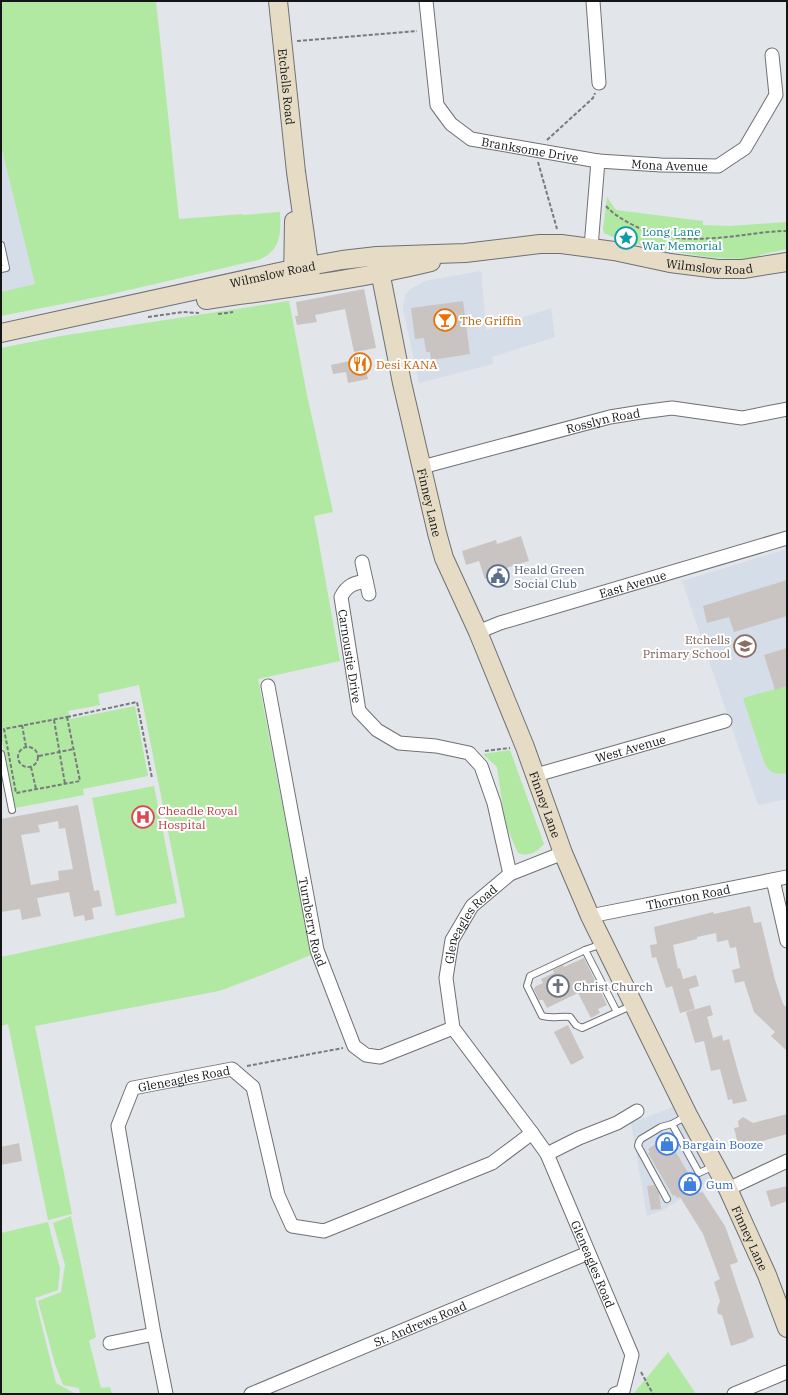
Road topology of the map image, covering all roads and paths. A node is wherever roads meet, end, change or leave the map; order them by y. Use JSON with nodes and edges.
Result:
{"nodes":[{"id":1,"x":278,"y":1,"type":"edge"},
{"id":2,"x":426,"y":1,"type":"edge"},
{"id":3,"x":593,"y":1,"type":"edge"},
{"id":4,"x":429,"y":30,"type":"junction"},
{"id":5,"x":282,"y":43,"type":"junction"},
{"id":6,"x":772,"y":55,"type":"dead end"},
{"id":7,"x":599,"y":83,"type":"joint"},
{"id":8,"x":535,"y":150,"type":"junction"},
{"id":9,"x":598,"y":161,"type":"junction"},
{"id":10,"x":296,"y":172,"type":"junction"},
{"id":11,"x":298,"y":192,"type":"junction"},
{"id":12,"x":595,"y":202,"type":"junction"},
{"id":13,"x":787,"y":231,"type":"edge"},
{"id":14,"x":561,"y":244,"type":"junction"},
{"id":15,"x":1,"y":245,"type":"edge"},
{"id":16,"x":591,"y":247,"type":"junction"},
{"id":17,"x":465,"y":253,"type":"junction"},
{"id":18,"x":377,"y":256,"type":"junction"},
{"id":19,"x":342,"y":260,"type":"junction"},
{"id":20,"x":787,"y":262,"type":"edge"},
{"id":21,"x":301,"y":268,"type":"junction"},
{"id":22,"x":1,"y":269,"type":"edge"},
{"id":23,"x":381,"y":273,"type":"junction"},
{"id":24,"x":311,"y":285,"type":"junction"},
{"id":25,"x":293,"y":287,"type":"junction"},
{"id":26,"x":236,"y":312,"type":"dead end"},
{"id":27,"x":206,"y":314,"type":"dead end"},
{"id":28,"x":213,"y":314,"type":"dead end"},
{"id":29,"x":83,"y":315,"type":"junction"},
{"id":30,"x":145,"y":318,"type":"dead end"},
{"id":31,"x":1,"y":332,"type":"edge"},
{"id":32,"x":787,"y":409,"type":"edge"},
{"id":33,"x":422,"y":467,"type":"junction"},
{"id":34,"x":787,"y":538,"type":"edge"},
{"id":35,"x":362,"y":562,"type":"dead end"},
{"id":36,"x":366,"y":581,"type":"junction"},
{"id":37,"x":369,"y":594,"type":"dead end"},
{"id":38,"x":478,"y":632,"type":"junction"},
{"id":39,"x":268,"y":686,"type":"dead end"},
{"id":40,"x":68,"y":717,"type":"junction"},
{"id":41,"x":54,"y":719,"type":"junction"},
{"id":42,"x":725,"y":721,"type":"dead end"},
{"id":43,"x":22,"y":725,"type":"junction"},
{"id":44,"x":525,"y":746,"type":"junction"},
{"id":45,"x":26,"y":747,"type":"junction"},
{"id":46,"x":74,"y":749,"type":"junction"},
{"id":47,"x":60,"y":752,"type":"junction"},
{"id":48,"x":469,"y":753,"type":"junction"},
{"id":49,"x":1,"y":754,"type":"edge"},
{"id":50,"x":39,"y":756,"type":"junction"},
{"id":51,"x":18,"y":759,"type":"junction"},
{"id":52,"x":10,"y":761,"type":"junction"},
{"id":53,"x":31,"y":767,"type":"junction"},
{"id":54,"x":536,"y":775,"type":"junction"},
{"id":55,"x":152,"y":778,"type":"dead end"},
{"id":56,"x":65,"y":784,"type":"junction"},
{"id":57,"x":36,"y":789,"type":"junction"},
{"id":58,"x":12,"y":810,"type":"dead end"},
{"id":59,"x":563,"y":853,"type":"junction"},
{"id":60,"x":510,"y":874,"type":"junction"},
{"id":61,"x":787,"y":876,"type":"edge"},
{"id":62,"x":773,"y":880,"type":"junction"},
{"id":63,"x":590,"y":916,"type":"junction"},
{"id":64,"x":787,"y":941,"type":"edge"},
{"id":65,"x":604,"y":944,"type":"junction"},
{"id":66,"x":586,"y":950,"type":"junction"},
{"id":67,"x":634,"y":1004,"type":"junction"},
{"id":68,"x":617,"y":1012,"type":"junction"},
{"id":69,"x":453,"y":1028,"type":"junction"},
{"id":70,"x":354,"y":1046,"type":"junction"},
{"id":71,"x":232,"y":1069,"type":"junction"},
{"id":72,"x":637,"y":1111,"type":"dead end"},
{"id":73,"x":688,"y":1115,"type":"junction"},
{"id":74,"x":672,"y":1124,"type":"junction"},
{"id":75,"x":532,"y":1133,"type":"junction"},
{"id":76,"x":546,"y":1154,"type":"junction"},
{"id":77,"x":787,"y":1161,"type":"edge"},
{"id":78,"x":715,"y":1165,"type":"junction"},
{"id":79,"x":728,"y":1189,"type":"junction"},
{"id":80,"x":667,"y":1199,"type":"dead end"},
{"id":81,"x":588,"y":1253,"type":"junction"},
{"id":82,"x":787,"y":1328,"type":"edge"},
{"id":83,"x":154,"y":1334,"type":"junction"},
{"id":84,"x":110,"y":1343,"type":"dead end"},
{"id":85,"x":632,"y":1355,"type":"junction"},
{"id":86,"x":787,"y":1372,"type":"edge"},
{"id":87,"x":166,"y":1394,"type":"edge"},
{"id":88,"x":251,"y":1394,"type":"edge"},
{"id":89,"x":615,"y":1394,"type":"edge"},
{"id":90,"x":653,"y":1394,"type":"edge"},
{"id":91,"x":734,"y":1394,"type":"edge"}],
"edges":[{"from":1,"to":5,"type":"street","name":"Etchells Road"},
{"from":2,"to":4,"type":"street","name":"Branksome Drive"},
{"from":3,"to":7,"type":"street"},
{"from":4,"to":5,"type":"path"},
{"from":4,"to":8,"type":"street","name":"Branksome Drive"},
{"from":5,"to":10,"type":"street","name":"Etchells Road"},
{"from":6,"to":9,"type":"street","name":"Mona Avenue"},
{"from":7,"to":8,"type":"path"},
{"from":8,"to":9,"type":"street","name":"Branksome Drive"},
{"from":8,"to":14,"type":"path"},
{"from":9,"to":12,"type":"street"},
{"from":10,"to":11,"type":"street","name":"Etchells Road"},
{"from":10,"to":21,"type":"street","name":"Etchells Road"},
{"from":11,"to":19,"type":"street"},
{"from":11,"to":21,"type":"street","name":"Etchells Road"},
{"from":12,"to":13,"type":"path"},
{"from":12,"to":16,"type":"street"},
{"from":14,"to":16,"type":"street","name":"Wilmslow Road"},
{"from":14,"to":17,"type":"street","name":"Wilmslow Road"},
{"from":15,"to":22,"type":"lane"},
{"from":16,"to":20,"type":"street","name":"Wilmslow Road"},
{"from":17,"to":18,"type":"street","name":"Wilmslow Road"},
{"from":17,"to":23,"type":"street","name":"Wilmslow Road"},
{"from":18,"to":19,"type":"street","name":"Wilmslow Road"},
{"from":18,"to":23,"type":"street","name":"Finney Lane"},
{"from":19,"to":21,"type":"street","name":"Wilmslow Road"},
{"from":21,"to":24,"type":"street","name":"Etchells Road"},
{"from":21,"to":25,"type":"street","name":"Etchells Road"},
{"from":21,"to":29,"type":"street","name":"Wilmslow Road"},
{"from":23,"to":24,"type":"street","name":"Wilmslow Road"},
{"from":23,"to":33,"type":"street","name":"Finney Lane"},
{"from":24,"to":25,"type":"street","name":"Wilmslow Road"},
{"from":25,"to":29,"type":"street","name":"Wilmslow Road"},
{"from":26,"to":28,"type":"path"},
{"from":27,"to":30,"type":"path"},
{"from":29,"to":31,"type":"street","name":"Wilmslow Road"},
{"from":32,"to":33,"type":"street","name":"Rosslyn Road"},
{"from":33,"to":38,"type":"street","name":"Finney Lane"},
{"from":34,"to":38,"type":"street","name":"East Avenue"},
{"from":35,"to":36,"type":"street"},
{"from":36,"to":37,"type":"street"},
{"from":36,"to":48,"type":"street","name":"Carnoustie Drive"},
{"from":38,"to":44,"type":"street","name":"Finney Lane"},
{"from":39,"to":70,"type":"street","name":"Turnberry Road"},
{"from":40,"to":41,"type":"path"},
{"from":40,"to":46,"type":"path"},
{"from":40,"to":55,"type":"path"},
{"from":41,"to":43,"type":"path"},
{"from":41,"to":47,"type":"path"},
{"from":42,"to":54,"type":"street","name":"West Avenue"},
{"from":43,"to":45,"type":"path"},
{"from":43,"to":52,"type":"path"},
{"from":44,"to":48,"type":"path"},
{"from":44,"to":54,"type":"street","name":"Finney Lane"},
{"from":45,"to":50,"type":"path"},
{"from":45,"to":51,"type":"path"},
{"from":46,"to":47,"type":"path"},
{"from":46,"to":56,"type":"path"},
{"from":47,"to":50,"type":"path"},
{"from":47,"to":56,"type":"path"},
{"from":48,"to":60,"type":"street"},
{"from":49,"to":58,"type":"lane"},
{"from":50,"to":53,"type":"path"},
{"from":51,"to":52,"type":"path"},
{"from":51,"to":53,"type":"path"},
{"from":52,"to":57,"type":"path"},
{"from":53,"to":57,"type":"path"},
{"from":54,"to":59,"type":"street","name":"Finney Lane"},
{"from":56,"to":57,"type":"path"},
{"from":59,"to":60,"type":"street","name":"Gleneagles Road"},
{"from":59,"to":63,"type":"street","name":"Finney Lane"},
{"from":60,"to":69,"type":"street","name":"Gleneagles Road"},
{"from":61,"to":62,"type":"street","name":"Thornton Road"},
{"from":62,"to":63,"type":"street","name":"Thornton Road"},
{"from":62,"to":64,"type":"street"},
{"from":63,"to":65,"type":"street","name":"Finney Lane"},
{"from":65,"to":66,"type":"lane"},
{"from":65,"to":67,"type":"street","name":"Finney Lane"},
{"from":66,"to":68,"type":"lane"},
{"from":66,"to":68,"type":"lane"},
{"from":67,"to":68,"type":"lane"},
{"from":67,"to":73,"type":"street","name":"Finney Lane"},
{"from":69,"to":70,"type":"street"},
{"from":69,"to":75,"type":"street","name":"Gleneagles Road"},
{"from":70,"to":71,"type":"path"},
{"from":71,"to":75,"type":"street","name":"Gleneagles Road"},
{"from":71,"to":83,"type":"street","name":"Gleneagles Road"},
{"from":72,"to":76,"type":"street"},
{"from":73,"to":74,"type":"lane"},
{"from":73,"to":78,"type":"street","name":"Finney Lane"},
{"from":74,"to":78,"type":"lane"},
{"from":74,"to":80,"type":"lane"},
{"from":75,"to":76,"type":"street","name":"Gleneagles Road"},
{"from":76,"to":81,"type":"street","name":"Gleneagles Road"},
{"from":77,"to":79,"type":"street"},
{"from":78,"to":79,"type":"street","name":"Finney Lane"},
{"from":79,"to":82,"type":"street","name":"Finney Lane"},
{"from":81,"to":85,"type":"street","name":"Gleneagles Road"},
{"from":81,"to":88,"type":"street","name":"St. Andrews Road"},
{"from":83,"to":84,"type":"street"},
{"from":83,"to":87,"type":"street","name":"Gleneagles Road"},
{"from":85,"to":89,"type":"street"},
{"from":85,"to":90,"type":"path"},
{"from":86,"to":91,"type":"street"}]}
